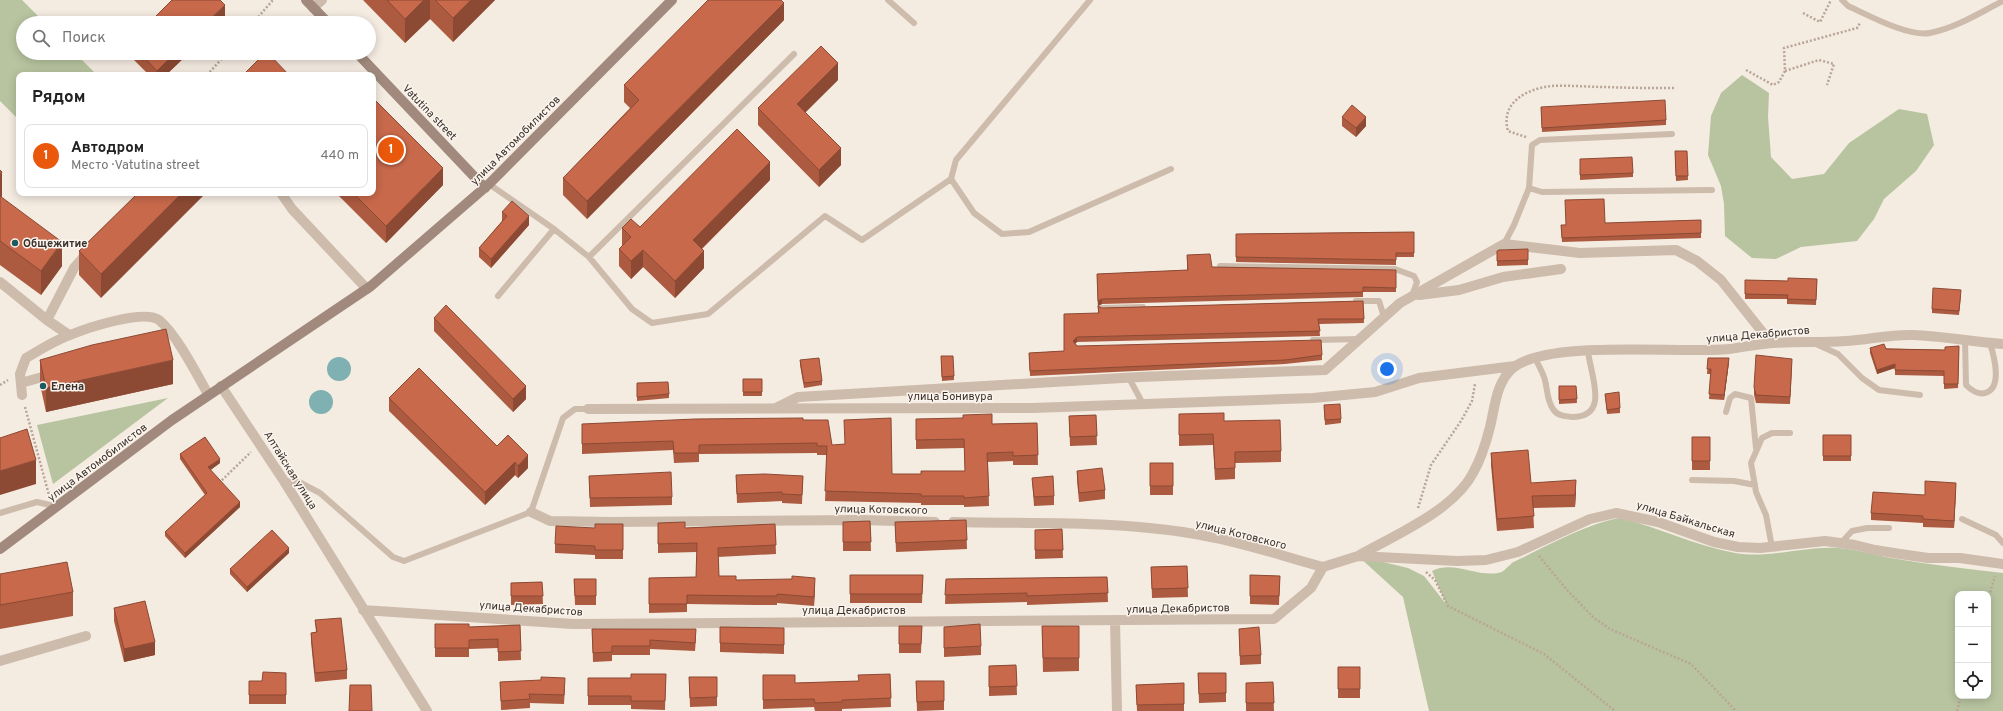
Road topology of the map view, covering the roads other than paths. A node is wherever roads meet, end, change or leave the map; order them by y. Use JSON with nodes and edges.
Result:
{"nodes":[{"id":1,"x":306,"y":0,"type":"edge"},
{"id":2,"x":322,"y":0,"type":"edge"},
{"id":3,"x":672,"y":0,"type":"edge"},
{"id":4,"x":888,"y":0,"type":"edge"},
{"id":5,"x":1090,"y":0,"type":"edge"},
{"id":6,"x":1842,"y":0,"type":"edge"},
{"id":7,"x":2003,"y":1,"type":"edge"},
{"id":8,"x":313,"y":8,"type":"junction"},
{"id":9,"x":321,"y":16,"type":"edge"},
{"id":10,"x":914,"y":23,"type":"dead end"},
{"id":11,"x":794,"y":54,"type":"dead end"},
{"id":12,"x":364,"y":60,"type":"edge"},
{"id":13,"x":376,"y":72,"type":"edge"},
{"id":14,"x":376,"y":72,"type":"edge"},
{"id":15,"x":1672,"y":134,"type":"dead end"},
{"id":16,"x":1171,"y":169,"type":"dead end"},
{"id":17,"x":951,"y":179,"type":"junction"},
{"id":18,"x":487,"y":186,"type":"junction"},
{"id":19,"x":1529,"y":188,"type":"junction"},
{"id":20,"x":1712,"y":190,"type":"dead end"},
{"id":21,"x":283,"y":196,"type":"edge"},
{"id":22,"x":554,"y":229,"type":"junction"},
{"id":23,"x":1504,"y":244,"type":"junction"},
{"id":24,"x":95,"y":245,"type":"edge"},
{"id":25,"x":589,"y":257,"type":"junction"},
{"id":26,"x":1220,"y":266,"type":"edge"},
{"id":27,"x":1561,"y":269,"type":"dead end"},
{"id":28,"x":0,"y":282,"type":"edge"},
{"id":29,"x":367,"y":289,"type":"junction"},
{"id":30,"x":498,"y":296,"type":"dead end"},
{"id":31,"x":1412,"y":296,"type":"junction"},
{"id":32,"x":1397,"y":297,"type":"dead end"},
{"id":33,"x":1347,"y":302,"type":"edge"},
{"id":34,"x":1150,"y":306,"type":"edge"},
{"id":35,"x":1102,"y":308,"type":"edge"},
{"id":36,"x":1384,"y":317,"type":"junction"},
{"id":37,"x":47,"y":320,"type":"junction"},
{"id":38,"x":69,"y":335,"type":"junction"},
{"id":39,"x":1360,"y":339,"type":"junction"},
{"id":40,"x":1305,"y":340,"type":"edge"},
{"id":41,"x":1965,"y":340,"type":"junction"},
{"id":42,"x":1809,"y":341,"type":"junction"},
{"id":43,"x":1772,"y":343,"type":"junction"},
{"id":44,"x":1990,"y":343,"type":"junction"},
{"id":45,"x":2002,"y":344,"type":"edge"},
{"id":46,"x":1588,"y":351,"type":"junction"},
{"id":47,"x":1535,"y":358,"type":"junction"},
{"id":48,"x":1515,"y":366,"type":"junction"},
{"id":49,"x":67,"y":370,"type":"edge"},
{"id":50,"x":1129,"y":378,"type":"junction"},
{"id":51,"x":21,"y":383,"type":"junction"},
{"id":52,"x":221,"y":386,"type":"junction"},
{"id":53,"x":208,"y":394,"type":"junction"},
{"id":54,"x":22,"y":395,"type":"road end"},
{"id":55,"x":1920,"y":395,"type":"dead end"},
{"id":56,"x":1313,"y":398,"type":"joint"},
{"id":57,"x":1144,"y":404,"type":"junction"},
{"id":58,"x":776,"y":408,"type":"junction"},
{"id":59,"x":588,"y":409,"type":"joint"},
{"id":60,"x":1726,"y":412,"type":"dead end"},
{"id":61,"x":1790,"y":432,"type":"dead end"},
{"id":62,"x":1756,"y":448,"type":"junction"},
{"id":63,"x":1692,"y":480,"type":"dead end"},
{"id":64,"x":284,"y":481,"type":"junction"},
{"id":65,"x":1755,"y":485,"type":"junction"},
{"id":66,"x":55,"y":507,"type":"junction"},
{"id":67,"x":531,"y":512,"type":"junction"},
{"id":68,"x":0,"y":513,"type":"edge"},
{"id":69,"x":1962,"y":519,"type":"dead end"},
{"id":70,"x":1888,"y":528,"type":"dead end"},
{"id":71,"x":1841,"y":543,"type":"junction"},
{"id":72,"x":2003,"y":543,"type":"edge"},
{"id":73,"x":1772,"y":547,"type":"junction"},
{"id":74,"x":0,"y":549,"type":"edge"},
{"id":75,"x":1358,"y":556,"type":"junction"},
{"id":76,"x":2003,"y":564,"type":"edge"},
{"id":77,"x":1323,"y":567,"type":"junction"},
{"id":78,"x":363,"y":610,"type":"junction"},
{"id":79,"x":1115,"y":621,"type":"junction"},
{"id":80,"x":86,"y":636,"type":"dead end"},
{"id":81,"x":0,"y":661,"type":"edge"},
{"id":82,"x":427,"y":711,"type":"edge"},
{"id":83,"x":1117,"y":711,"type":"edge"}],
"edges":[{"from":1,"to":8,"type":"street"},
{"from":2,"to":8,"type":"street"},
{"from":3,"to":18,"type":"street","name":"улица Автомобилистов"},
{"from":4,"to":10,"type":"lane"},
{"from":5,"to":17,"type":"lane"},
{"from":6,"to":7,"type":"lane"},
{"from":8,"to":9,"type":"street"},
{"from":11,"to":25,"type":"lane"},
{"from":12,"to":14,"type":"street","name":"Vatutina street"},
{"from":13,"to":18,"type":"street","name":"Vatutina street"},
{"from":15,"to":19,"type":"lane"},
{"from":16,"to":17,"type":"lane"},
{"from":17,"to":25,"type":"lane"},
{"from":18,"to":22,"type":"lane"},
{"from":18,"to":29,"type":"street","name":"улица Автомобилистов"},
{"from":19,"to":20,"type":"lane"},
{"from":19,"to":23,"type":"lane"},
{"from":21,"to":29,"type":"street"},
{"from":22,"to":25,"type":"lane"},
{"from":22,"to":30,"type":"lane"},
{"from":23,"to":31,"type":"street"},
{"from":23,"to":43,"type":"street"},
{"from":24,"to":37,"type":"street"},
{"from":26,"to":31,"type":"lane"},
{"from":27,"to":32,"type":"street"},
{"from":28,"to":37,"type":"street"},
{"from":29,"to":52,"type":"street","name":"улица Автомобилистов"},
{"from":31,"to":36,"type":"street"},
{"from":33,"to":36,"type":"lane"},
{"from":34,"to":35,"type":"lane"},
{"from":36,"to":39,"type":"street"},
{"from":37,"to":38,"type":"street"},
{"from":38,"to":51,"type":"street"},
{"from":38,"to":53,"type":"street"},
{"from":39,"to":40,"type":"lane"},
{"from":39,"to":50,"type":"street"},
{"from":41,"to":42,"type":"street","name":"улица Декабристов"},
{"from":41,"to":44,"type":"street","name":"улица Декабристов"},
{"from":41,"to":44,"type":"lane"},
{"from":42,"to":43,"type":"street","name":"улица Декабристов"},
{"from":42,"to":55,"type":"lane"},
{"from":43,"to":46,"type":"street","name":"улица Декабристов"},
{"from":44,"to":45,"type":"street","name":"улица Декабристов"},
{"from":46,"to":47,"type":"street","name":"улица Декабристов"},
{"from":46,"to":47,"type":"lane"},
{"from":47,"to":48,"type":"street","name":"улица Декабристов"},
{"from":48,"to":56,"type":"street","name":"улица Декабристов"},
{"from":48,"to":75,"type":"street","name":"улица Декабристов"},
{"from":49,"to":51,"type":"street"},
{"from":50,"to":57,"type":"lane"},
{"from":50,"to":58,"type":"street"},
{"from":51,"to":54,"type":"street"},
{"from":52,"to":53,"type":"street","name":"улица Автомобилистов"},
{"from":52,"to":64,"type":"street","name":"Алтайская улица"},
{"from":53,"to":66,"type":"street","name":"улица Автомобилистов"},
{"from":56,"to":57,"type":"street","name":"улица Бонивура"},
{"from":57,"to":58,"type":"street","name":"улица Бонивура"},
{"from":58,"to":59,"type":"street","name":"улица Бонивура"},
{"from":59,"to":67,"type":"lane"},
{"from":60,"to":62,"type":"lane"},
{"from":61,"to":62,"type":"lane"},
{"from":62,"to":65,"type":"lane"},
{"from":63,"to":65,"type":"lane"},
{"from":64,"to":67,"type":"lane"},
{"from":64,"to":78,"type":"street","name":"Алтайская улица"},
{"from":65,"to":73,"type":"lane"},
{"from":66,"to":68,"type":"lane"},
{"from":66,"to":74,"type":"street","name":"улица Автомобилистов"},
{"from":67,"to":77,"type":"street","name":"улица Котовского"},
{"from":69,"to":72,"type":"lane"},
{"from":70,"to":71,"type":"lane"},
{"from":71,"to":73,"type":"street","name":"улица Байкальская"},
{"from":71,"to":76,"type":"street","name":"улица Байкальская"},
{"from":73,"to":75,"type":"street","name":"улица Байкальская"},
{"from":75,"to":77,"type":"street","name":"улица Байкальская"},
{"from":77,"to":79,"type":"street","name":"улица Декабристов"},
{"from":78,"to":79,"type":"street","name":"улица Декабристов"},
{"from":78,"to":82,"type":"street","name":"Алтайская улица"},
{"from":79,"to":83,"type":"street"},
{"from":80,"to":81,"type":"street"}]}
